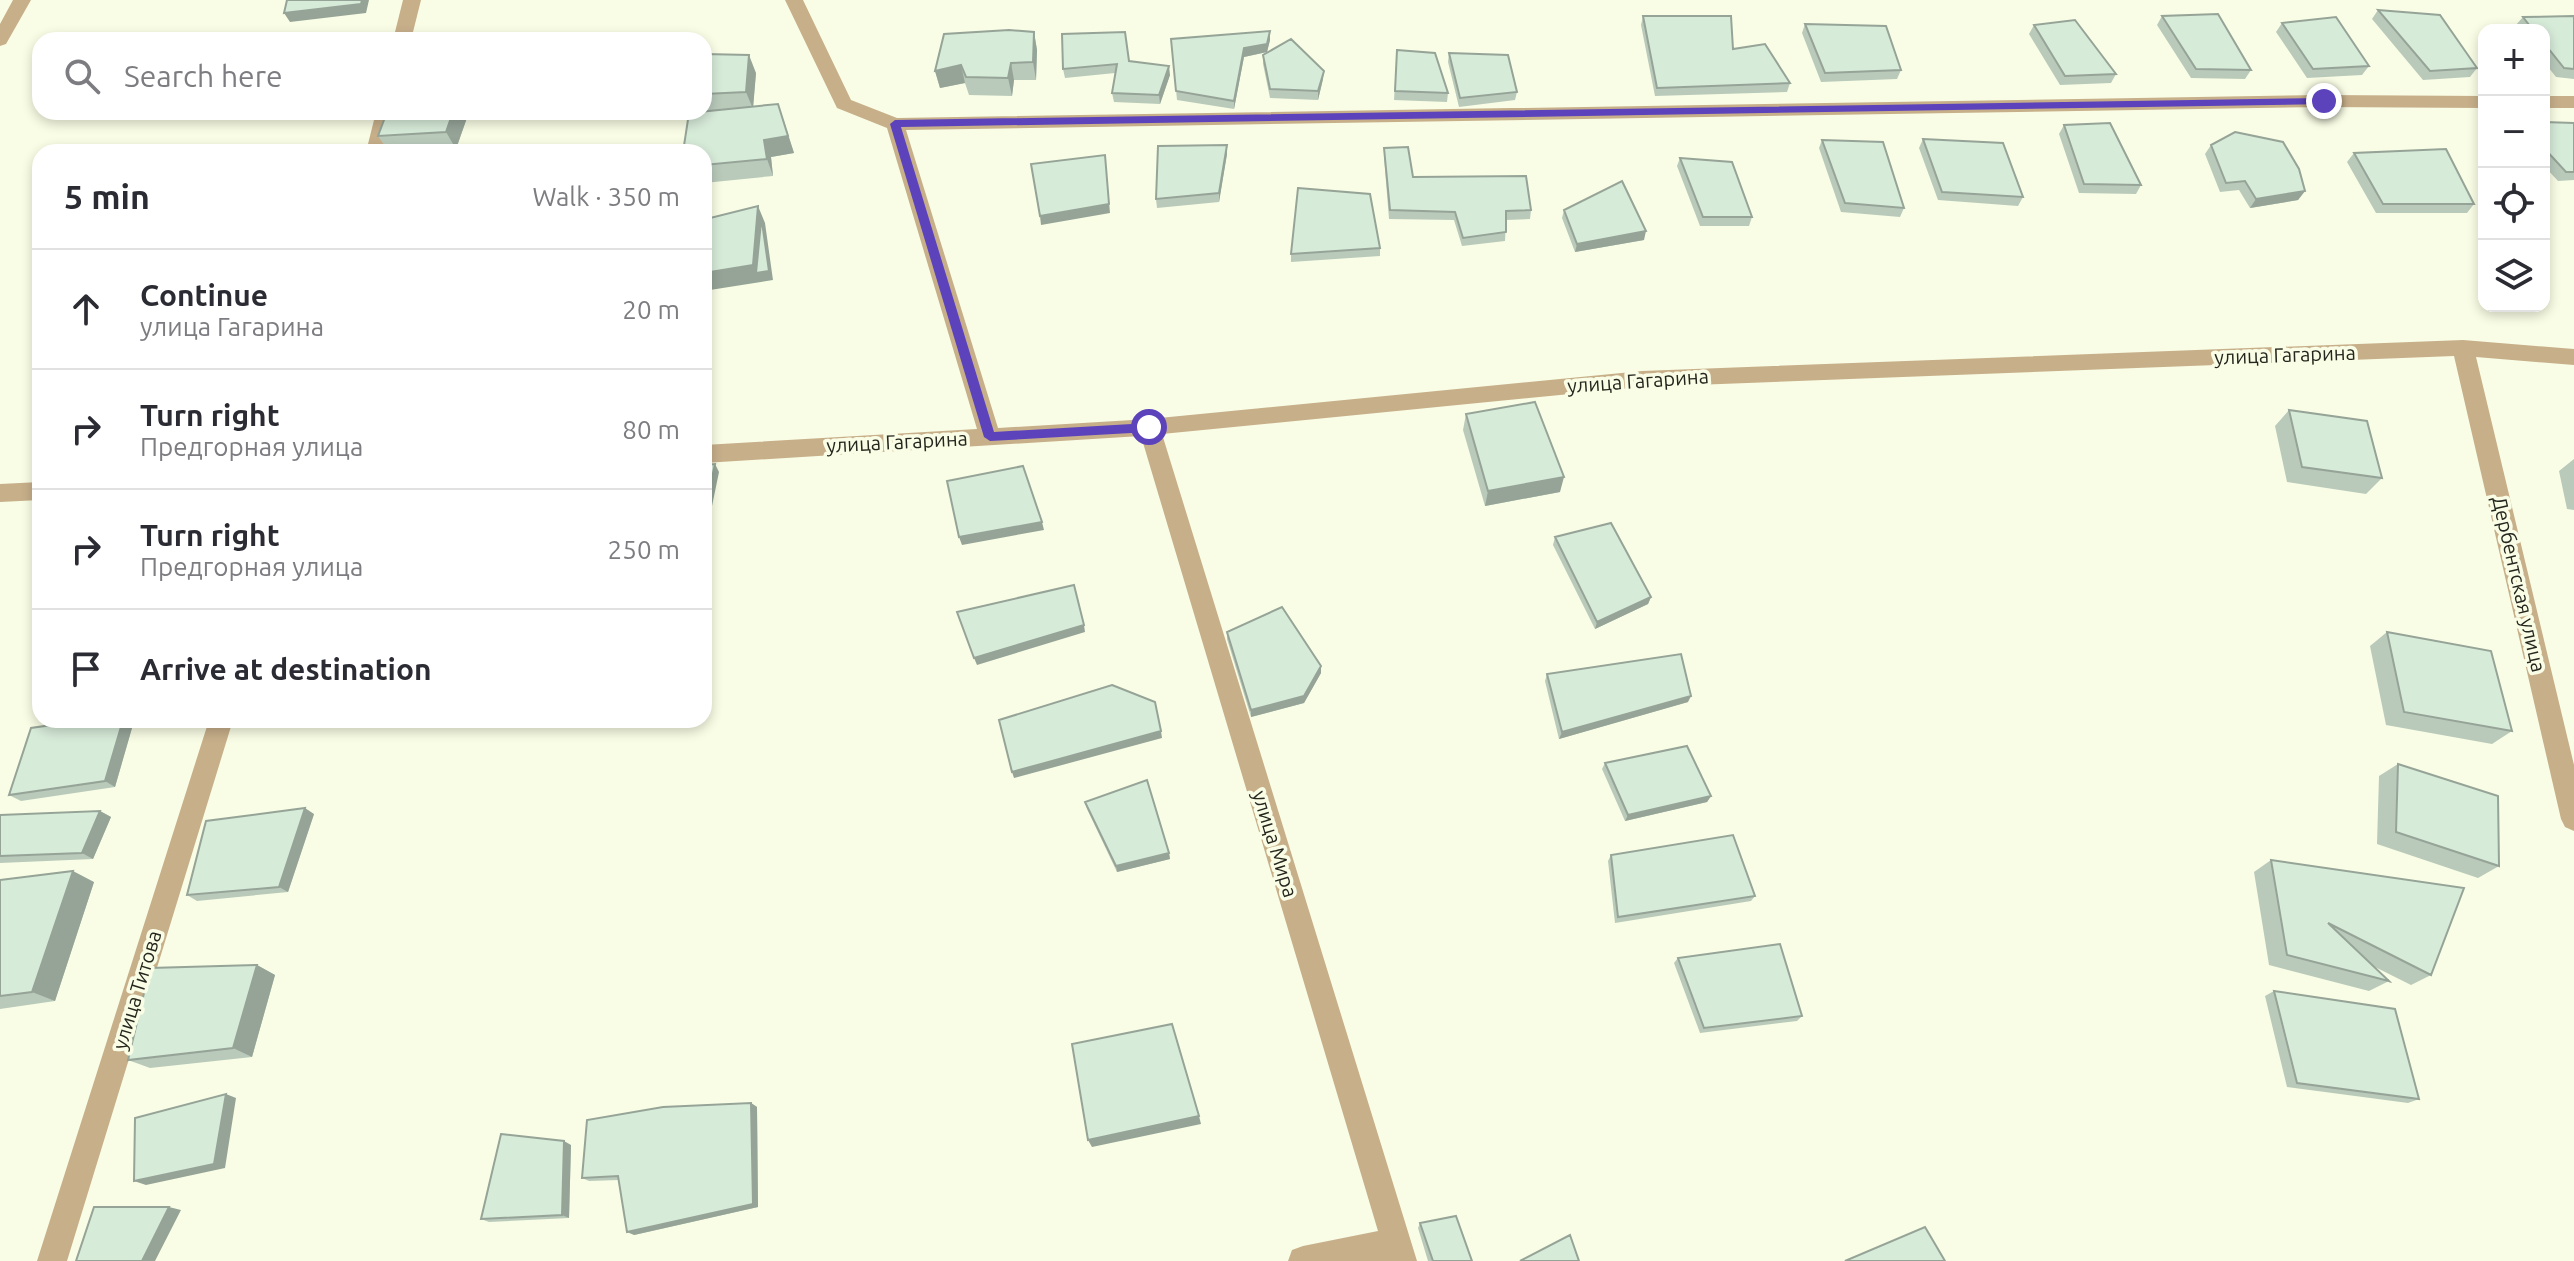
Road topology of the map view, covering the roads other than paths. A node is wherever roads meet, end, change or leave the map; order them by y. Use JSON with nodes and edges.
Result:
{"nodes":[{"id":1,"x":22,"y":0,"type":"edge"},
{"id":2,"x":412,"y":0,"type":"edge"},
{"id":3,"x":794,"y":0,"type":"edge"},
{"id":4,"x":404,"y":32,"type":"edge"},
{"id":5,"x":0,"y":40,"type":"edge"},
{"id":6,"x":2478,"y":102,"type":"edge"},
{"id":7,"x":2550,"y":102,"type":"edge"},
{"id":8,"x":2574,"y":102,"type":"edge"},
{"id":9,"x":383,"y":120,"type":"edge"},
{"id":10,"x":895,"y":124,"type":"junction"},
{"id":11,"x":377,"y":144,"type":"edge"},
{"id":12,"x":2463,"y":348,"type":"junction"},
{"id":13,"x":2574,"y":357,"type":"edge"},
{"id":14,"x":1149,"y":427,"type":"junction"},
{"id":15,"x":990,"y":437,"type":"junction"},
{"id":16,"x":712,"y":454,"type":"edge"},
{"id":17,"x":32,"y":491,"type":"edge"},
{"id":18,"x":0,"y":493,"type":"edge"},
{"id":19,"x":219,"y":728,"type":"edge"},
{"id":20,"x":2574,"y":819,"type":"edge"},
{"id":21,"x":1399,"y":1251,"type":"edge"},
{"id":22,"x":52,"y":1261,"type":"edge"},
{"id":23,"x":1303,"y":1261,"type":"edge"}],
"edges":[{"from":1,"to":5,"type":"street"},
{"from":2,"to":4,"type":"street"},
{"from":3,"to":10,"type":"street"},
{"from":6,"to":10,"type":"street"},
{"from":7,"to":8,"type":"street"},
{"from":9,"to":11,"type":"street"},
{"from":10,"to":15,"type":"street"},
{"from":12,"to":13,"type":"street","name":"улица Гагарина"},
{"from":12,"to":14,"type":"street","name":"улица Гагарина"},
{"from":12,"to":20,"type":"street","name":"Дербентская улица"},
{"from":14,"to":15,"type":"street","name":"улица Гагарина"},
{"from":14,"to":21,"type":"street","name":"улица Мира"},
{"from":15,"to":16,"type":"street","name":"улица Гагарина"},
{"from":17,"to":18,"type":"street"},
{"from":19,"to":22,"type":"street","name":"улица Титова"},
{"from":21,"to":23,"type":"street"}]}
